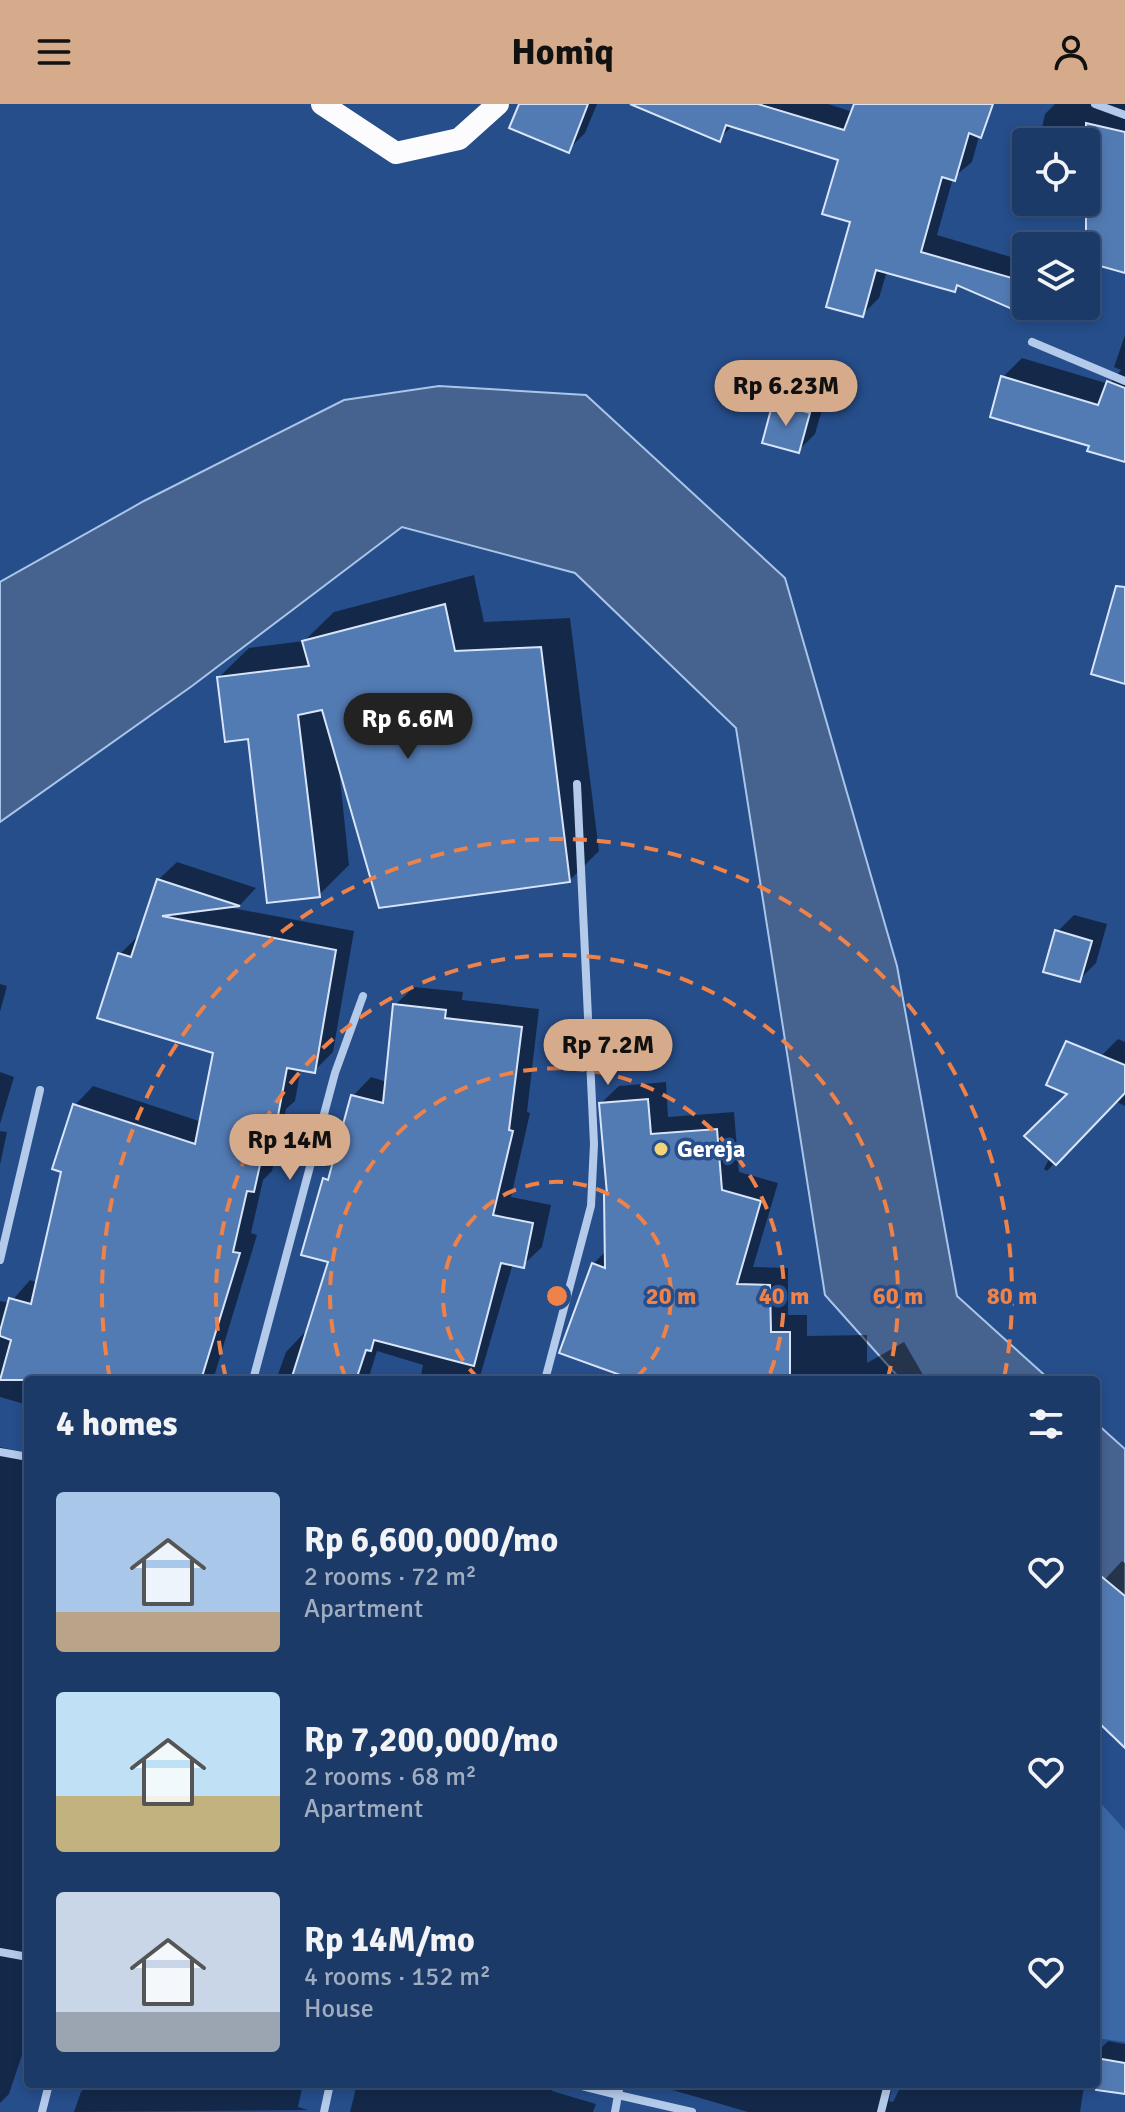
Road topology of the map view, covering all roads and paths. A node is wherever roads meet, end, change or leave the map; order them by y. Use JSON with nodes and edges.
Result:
{"nodes":[{"id":1,"x":322,"y":104,"type":"edge"},
{"id":2,"x":498,"y":104,"type":"edge"},
{"id":3,"x":1095,"y":104,"type":"edge"},
{"id":4,"x":1125,"y":115,"type":"edge"},
{"id":5,"x":1032,"y":342,"type":"dead end"},
{"id":6,"x":1125,"y":381,"type":"edge"},
{"id":7,"x":577,"y":784,"type":"dead end"},
{"id":8,"x":363,"y":996,"type":"dead end"},
{"id":9,"x":40,"y":1090,"type":"dead end"},
{"id":10,"x":0,"y":1260,"type":"edge"},
{"id":11,"x":254,"y":1376,"type":"edge"},
{"id":12,"x":546,"y":1376,"type":"edge"},
{"id":13,"x":0,"y":1452,"type":"edge"},
{"id":14,"x":24,"y":1456,"type":"edge"},
{"id":15,"x":0,"y":1952,"type":"edge"},
{"id":16,"x":24,"y":1956,"type":"edge"},
{"id":17,"x":48,"y":2088,"type":"edge"},
{"id":18,"x":329,"y":2088,"type":"edge"},
{"id":19,"x":590,"y":2088,"type":"edge"},
{"id":20,"x":619,"y":2088,"type":"edge"},
{"id":21,"x":887,"y":2088,"type":"edge"},
{"id":22,"x":618,"y":2095,"type":"junction"},
{"id":23,"x":42,"y":2112,"type":"edge"},
{"id":24,"x":324,"y":2112,"type":"edge"},
{"id":25,"x":615,"y":2112,"type":"edge"},
{"id":26,"x":692,"y":2112,"type":"edge"},
{"id":27,"x":881,"y":2112,"type":"edge"}],
"edges":[{"from":1,"to":2,"type":"highway"},
{"from":3,"to":4,"type":"street"},
{"from":5,"to":6,"type":"street"},
{"from":7,"to":12,"type":"street"},
{"from":8,"to":11,"type":"street"},
{"from":9,"to":10,"type":"street"},
{"from":13,"to":14,"type":"street"},
{"from":15,"to":16,"type":"street"},
{"from":17,"to":23,"type":"street"},
{"from":18,"to":24,"type":"street"},
{"from":19,"to":22,"type":"street"},
{"from":20,"to":22,"type":"street"},
{"from":21,"to":27,"type":"street"},
{"from":22,"to":25,"type":"street"},
{"from":22,"to":26,"type":"street"}]}
